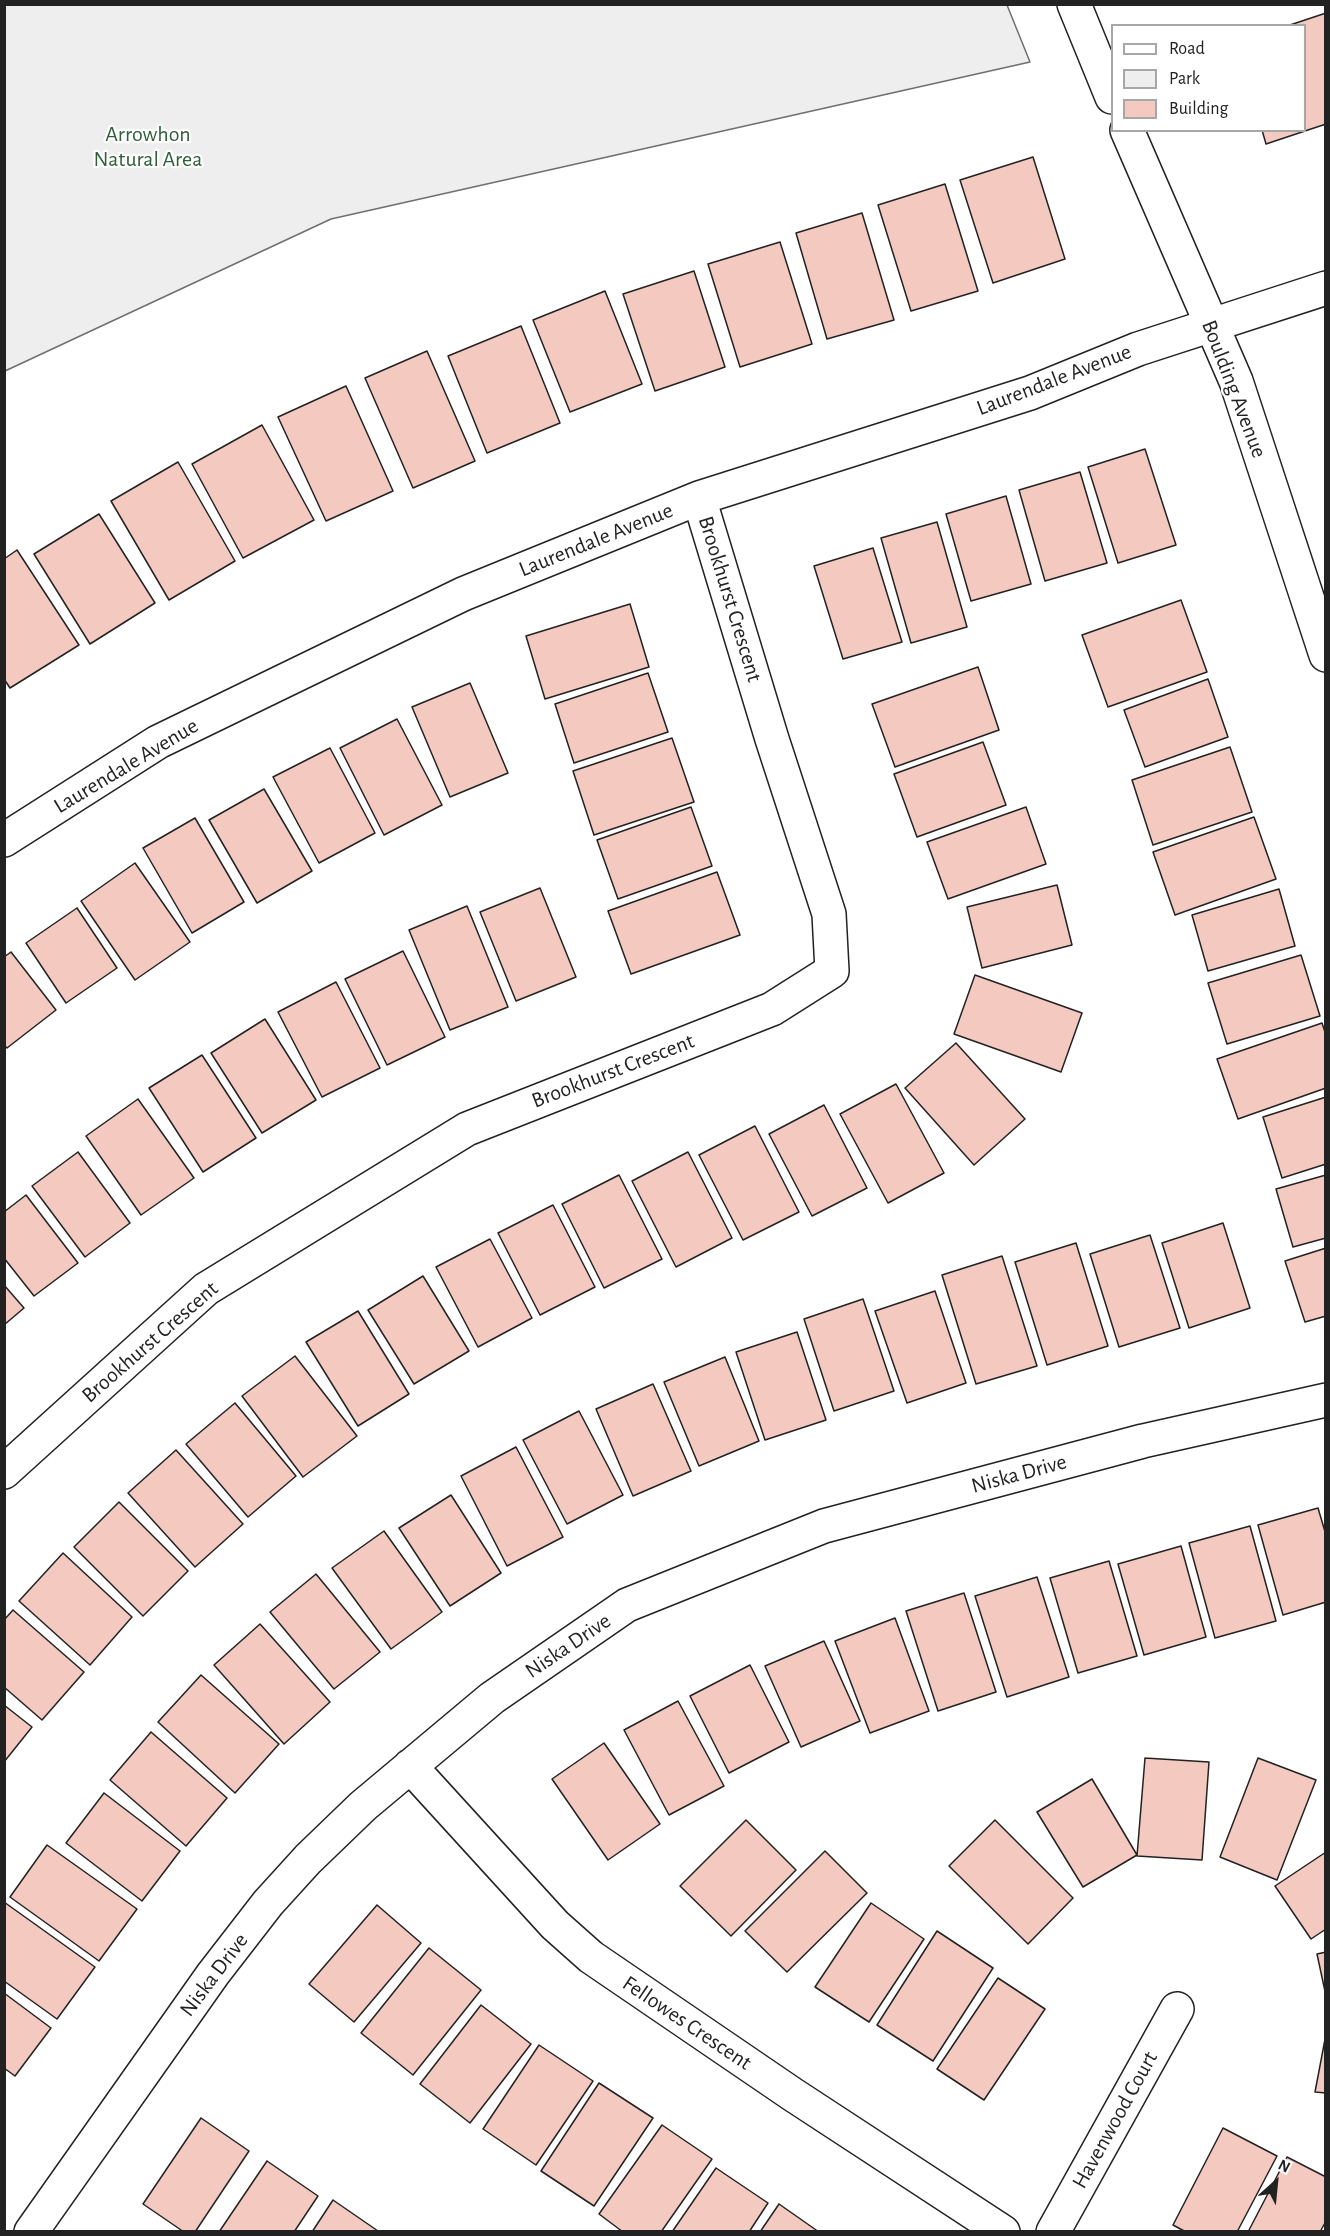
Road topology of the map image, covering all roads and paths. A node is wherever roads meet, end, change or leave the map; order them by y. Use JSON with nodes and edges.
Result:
{"nodes":[{"id":1,"x":1074,"y":4,"type":"edge"},
{"id":2,"x":1111,"y":92,"type":"edge"},
{"id":3,"x":1128,"y":132,"type":"edge"},
{"id":4,"x":1326,"y":288,"type":"edge"},
{"id":5,"x":1211,"y":326,"type":"junction"},
{"id":6,"x":699,"y":498,"type":"junction"},
{"id":7,"x":1326,"y":654,"type":"edge"},
{"id":8,"x":4,"y":840,"type":"edge"},
{"id":9,"x":1326,"y":1401,"type":"edge"},
{"id":10,"x":4,"y":1472,"type":"edge"},
{"id":11,"x":410,"y":1766,"type":"junction"},
{"id":12,"x":1177,"y":2009,"type":"dead end"},
{"id":13,"x":31,"y":2232,"type":"edge"},
{"id":14,"x":1003,"y":2232,"type":"edge"},
{"id":15,"x":1053,"y":2232,"type":"edge"}],
"edges":[{"from":1,"to":2,"type":"street"},
{"from":3,"to":5,"type":"street","name":"Boulding Avenue"},
{"from":4,"to":5,"type":"street","name":"Laurendale Avenue"},
{"from":5,"to":6,"type":"street","name":"Laurendale Avenue"},
{"from":5,"to":7,"type":"street","name":"Boulding Avenue"},
{"from":6,"to":8,"type":"street","name":"Laurendale Avenue"},
{"from":6,"to":10,"type":"street","name":"Brookhurst Crescent"},
{"from":9,"to":11,"type":"street","name":"Niska Drive"},
{"from":11,"to":13,"type":"street","name":"Niska Drive"},
{"from":11,"to":14,"type":"street","name":"Fellowes Crescent"},
{"from":12,"to":15,"type":"street","name":"Havenwood Court"}]}
